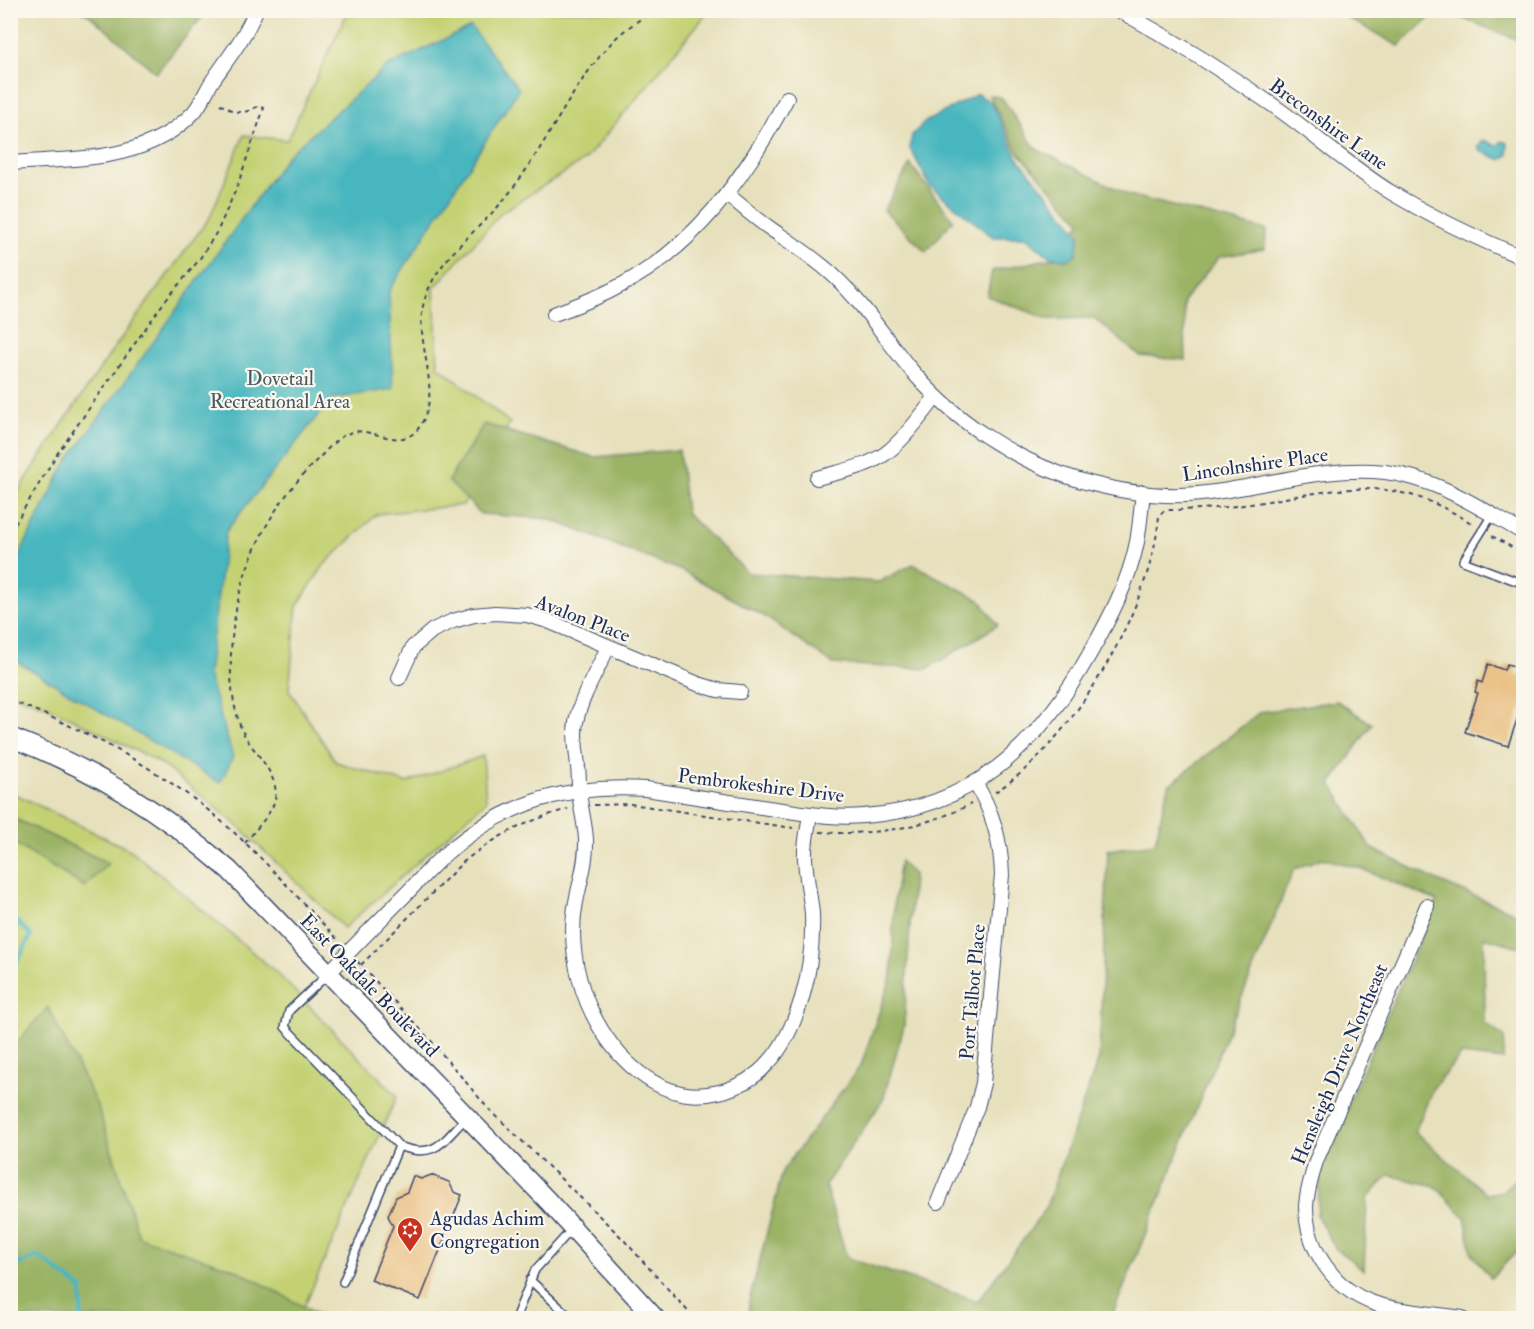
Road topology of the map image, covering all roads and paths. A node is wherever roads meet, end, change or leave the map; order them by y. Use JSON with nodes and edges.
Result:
{"nodes":[{"id":1,"x":256,"y":10,"type":"edge"},
{"id":2,"x":652,"y":10,"type":"edge"},
{"id":3,"x":1118,"y":10,"type":"edge"},
{"id":4,"x":205,"y":94,"type":"junction"},
{"id":5,"x":787,"y":98,"type":"dead end"},
{"id":6,"x":10,"y":163,"type":"edge"},
{"id":7,"x":728,"y":195,"type":"junction"},
{"id":8,"x":1524,"y":258,"type":"edge"},
{"id":9,"x":554,"y":314,"type":"dead end"},
{"id":10,"x":936,"y":397,"type":"junction"},
{"id":11,"x":817,"y":478,"type":"dead end"},
{"id":12,"x":1143,"y":492,"type":"junction"},
{"id":13,"x":1492,"y":515,"type":"junction"},
{"id":14,"x":1482,"y":530,"type":"junction"},
{"id":15,"x":10,"y":532,"type":"edge"},
{"id":16,"x":1524,"y":533,"type":"edge"},
{"id":17,"x":1524,"y":554,"type":"edge"},
{"id":18,"x":1524,"y":585,"type":"edge"},
{"id":19,"x":608,"y":647,"type":"junction"},
{"id":20,"x":399,"y":678,"type":"dead end"},
{"id":21,"x":740,"y":692,"type":"dead end"},
{"id":22,"x":10,"y":700,"type":"edge"},
{"id":23,"x":10,"y":737,"type":"edge"},
{"id":24,"x":975,"y":783,"type":"junction"},
{"id":25,"x":579,"y":790,"type":"junction"},
{"id":26,"x":984,"y":798,"type":"junction"},
{"id":27,"x":581,"y":806,"type":"junction"},
{"id":28,"x":810,"y":814,"type":"junction"},
{"id":29,"x":808,"y":830,"type":"junction"},
{"id":30,"x":244,"y":843,"type":"junction"},
{"id":31,"x":1428,"y":906,"type":"dead end"},
{"id":32,"x":348,"y":951,"type":"junction"},
{"id":33,"x":361,"y":965,"type":"junction"},
{"id":34,"x":328,"y":974,"type":"junction"},
{"id":35,"x":467,"y":1118,"type":"junction"},
{"id":36,"x":399,"y":1146,"type":"junction"},
{"id":37,"x":938,"y":1202,"type":"dead end"},
{"id":38,"x":572,"y":1229,"type":"junction"},
{"id":39,"x":530,"y":1280,"type":"junction"},
{"id":40,"x":343,"y":1282,"type":"dead end"},
{"id":41,"x":518,"y":1318,"type":"edge"},
{"id":42,"x":571,"y":1318,"type":"edge"},
{"id":43,"x":655,"y":1318,"type":"edge"},
{"id":44,"x":694,"y":1318,"type":"edge"},
{"id":45,"x":1462,"y":1318,"type":"edge"}],
"edges":[{"from":1,"to":4,"type":"street"},
{"from":2,"to":30,"type":"path"},
{"from":3,"to":8,"type":"street","name":"Breconshire Lane"},
{"from":4,"to":6,"type":"street"},
{"from":4,"to":15,"type":"path"},
{"from":5,"to":7,"type":"street"},
{"from":7,"to":9,"type":"street"},
{"from":7,"to":10,"type":"street","name":"Lincolnshire Place"},
{"from":10,"to":11,"type":"street"},
{"from":10,"to":12,"type":"street","name":"Lincolnshire Place"},
{"from":12,"to":13,"type":"street","name":"Lincolnshire Place"},
{"from":12,"to":24,"type":"street","name":"Pembrokeshire Drive"},
{"from":13,"to":14,"type":"lane"},
{"from":13,"to":16,"type":"street","name":"Lincolnshire Place"},
{"from":14,"to":17,"type":"path"},
{"from":14,"to":18,"type":"lane"},
{"from":14,"to":26,"type":"path"},
{"from":19,"to":20,"type":"street","name":"Avalon Place"},
{"from":19,"to":21,"type":"street","name":"Avalon Place"},
{"from":19,"to":25,"type":"street"},
{"from":22,"to":30,"type":"path"},
{"from":23,"to":34,"type":"main road","name":"East Oakdale Boulevard"},
{"from":24,"to":26,"type":"street","name":"Port Talbot Place"},
{"from":24,"to":28,"type":"street","name":"Pembrokeshire Drive"},
{"from":25,"to":27,"type":"street"},
{"from":25,"to":28,"type":"street","name":"Pembrokeshire Drive"},
{"from":25,"to":32,"type":"street","name":"Pembrokeshire Drive"},
{"from":26,"to":29,"type":"path"},
{"from":26,"to":37,"type":"street","name":"Port Talbot Place"},
{"from":27,"to":29,"type":"path"},
{"from":27,"to":29,"type":"street"},
{"from":27,"to":33,"type":"path"},
{"from":28,"to":29,"type":"street"},
{"from":30,"to":32,"type":"path"},
{"from":31,"to":45,"type":"street","name":"Hensleigh Drive Northeast"},
{"from":32,"to":33,"type":"path"},
{"from":32,"to":34,"type":"street","name":"Pembrokeshire Drive"},
{"from":33,"to":44,"type":"path"},
{"from":34,"to":35,"type":"main road","name":"East Oakdale Boulevard"},
{"from":34,"to":36,"type":"lane"},
{"from":35,"to":36,"type":"lane"},
{"from":35,"to":38,"type":"main road","name":"East Oakdale Boulevard"},
{"from":36,"to":40,"type":"lane"},
{"from":38,"to":39,"type":"lane"},
{"from":38,"to":43,"type":"main road","name":"East Oakdale Boulevard"},
{"from":39,"to":41,"type":"lane"},
{"from":39,"to":42,"type":"lane"}]}
